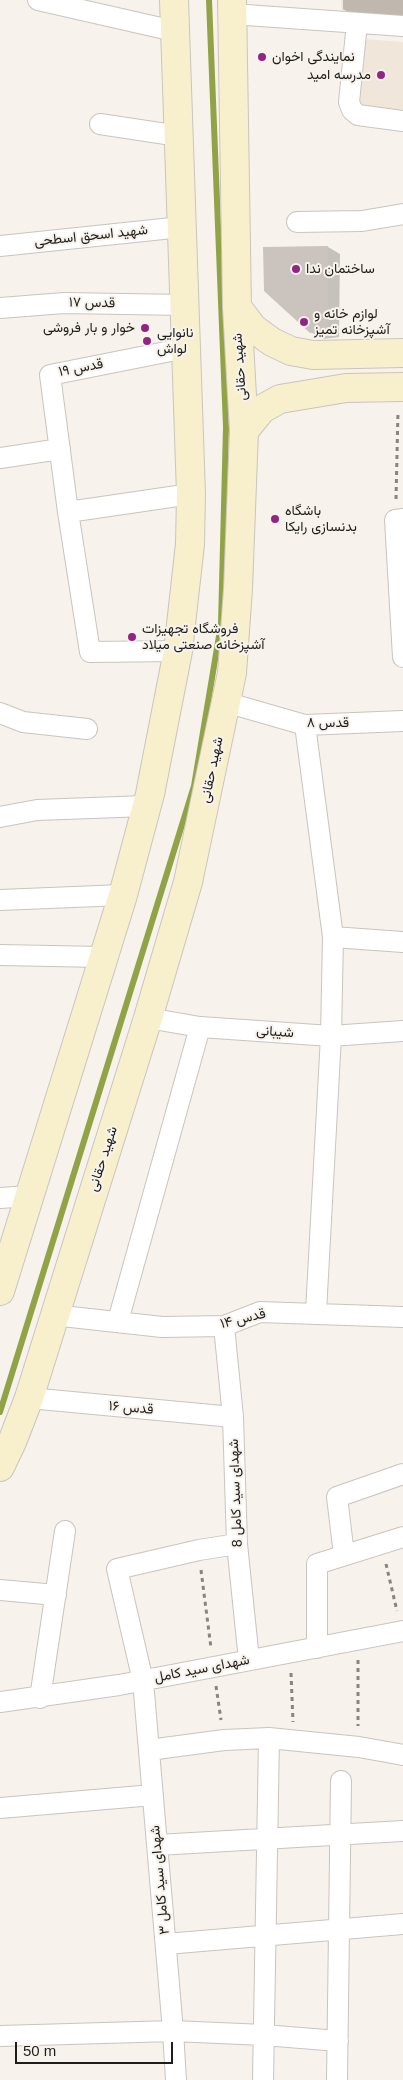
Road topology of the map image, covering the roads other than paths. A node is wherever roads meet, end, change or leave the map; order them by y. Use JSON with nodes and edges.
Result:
{"nodes":[{"id":1,"x":38,"y":0,"type":"edge"},
{"id":2,"x":162,"y":0,"type":"edge"},
{"id":3,"x":174,"y":0,"type":"edge"},
{"id":4,"x":240,"y":5,"type":"edge"},
{"id":5,"x":357,"y":23,"type":"junction"},
{"id":6,"x":403,"y":26,"type":"edge"},
{"id":7,"x":174,"y":31,"type":"junction"},
{"id":8,"x":403,"y":121,"type":"edge"},
{"id":9,"x":100,"y":124,"type":"dead end"},
{"id":10,"x":178,"y":136,"type":"junction"},
{"id":11,"x":403,"y":214,"type":"edge"},
{"id":12,"x":297,"y":222,"type":"dead end"},
{"id":13,"x":182,"y":227,"type":"junction"},
{"id":14,"x":0,"y":246,"type":"edge"},
{"id":15,"x":185,"y":305,"type":"junction"},
{"id":16,"x":236,"y":307,"type":"junction"},
{"id":17,"x":0,"y":308,"type":"edge"},
{"id":18,"x":186,"y":348,"type":"junction"},
{"id":19,"x":403,"y":353,"type":"edge"},
{"id":20,"x":313,"y":355,"type":"junction"},
{"id":21,"x":401,"y":387,"type":"edge"},
{"id":22,"x":315,"y":393,"type":"junction"},
{"id":23,"x":244,"y":431,"type":"junction"},
{"id":24,"x":60,"y":449,"type":"junction"},
{"id":25,"x":0,"y":458,"type":"edge"},
{"id":26,"x":191,"y":494,"type":"junction"},
{"id":27,"x":68,"y":512,"type":"junction"},
{"id":28,"x":399,"y":520,"type":"edge"},
{"id":29,"x":178,"y":651,"type":"junction"},
{"id":30,"x":403,"y":657,"type":"edge"},
{"id":31,"x":225,"y":702,"type":"junction"},
{"id":32,"x":0,"y":713,"type":"edge"},
{"id":33,"x":403,"y":722,"type":"edge"},
{"id":34,"x":305,"y":725,"type":"junction"},
{"id":35,"x":87,"y":730,"type":"dead end"},
{"id":36,"x":146,"y":806,"type":"junction"},
{"id":37,"x":0,"y":817,"type":"edge"},
{"id":38,"x":123,"y":895,"type":"junction"},
{"id":39,"x":0,"y":900,"type":"edge"},
{"id":40,"x":332,"y":936,"type":"junction"},
{"id":41,"x":403,"y":942,"type":"edge"},
{"id":42,"x":0,"y":955,"type":"edge"},
{"id":43,"x":103,"y":957,"type":"junction"},
{"id":44,"x":148,"y":1018,"type":"junction"},
{"id":45,"x":200,"y":1026,"type":"junction"},
{"id":46,"x":403,"y":1031,"type":"edge"},
{"id":47,"x":331,"y":1036,"type":"junction"},
{"id":48,"x":29,"y":1196,"type":"junction"},
{"id":49,"x":0,"y":1198,"type":"edge"},
{"id":50,"x":0,"y":1291,"type":"edge"},
{"id":51,"x":316,"y":1312,"type":"junction"},
{"id":52,"x":53,"y":1315,"type":"junction"},
{"id":53,"x":403,"y":1317,"type":"edge"},
{"id":54,"x":118,"y":1321,"type":"junction"},
{"id":55,"x":224,"y":1326,"type":"junction"},
{"id":56,"x":29,"y":1398,"type":"junction"},
{"id":57,"x":233,"y":1417,"type":"junction"},
{"id":58,"x":0,"y":1467,"type":"edge"},
{"id":59,"x":403,"y":1474,"type":"edge"},
{"id":60,"x":65,"y":1531,"type":"dead end"},
{"id":61,"x":403,"y":1538,"type":"edge"},
{"id":62,"x":237,"y":1544,"type":"junction"},
{"id":63,"x":344,"y":1555,"type":"junction"},
{"id":64,"x":0,"y":1590,"type":"edge"},
{"id":65,"x":56,"y":1595,"type":"junction"},
{"id":66,"x":402,"y":1631,"type":"edge"},
{"id":67,"x":317,"y":1648,"type":"junction"},
{"id":68,"x":249,"y":1660,"type":"junction"},
{"id":69,"x":143,"y":1681,"type":"junction"},
{"id":70,"x":40,"y":1698,"type":"junction"},
{"id":71,"x":0,"y":1702,"type":"edge"},
{"id":72,"x":269,"y":1738,"type":"junction"},
{"id":73,"x":149,"y":1750,"type":"junction"},
{"id":74,"x":403,"y":1756,"type":"edge"},
{"id":75,"x":341,"y":1781,"type":"dead end"},
{"id":76,"x":153,"y":1795,"type":"junction"},
{"id":77,"x":0,"y":1808,"type":"edge"},
{"id":78,"x":403,"y":1831,"type":"edge"},
{"id":79,"x":340,"y":1834,"type":"junction"},
{"id":80,"x":268,"y":1838,"type":"junction"},
{"id":81,"x":157,"y":1845,"type":"junction"},
{"id":82,"x":403,"y":1924,"type":"edge"},
{"id":83,"x":339,"y":1929,"type":"junction"},
{"id":84,"x":266,"y":1935,"type":"junction"},
{"id":85,"x":166,"y":1944,"type":"junction"},
{"id":86,"x":173,"y":2031,"type":"junction"},
{"id":87,"x":264,"y":2035,"type":"junction"},
{"id":88,"x":0,"y":2036,"type":"edge"},
{"id":89,"x":338,"y":2041,"type":"junction"},
{"id":90,"x":176,"y":2080,"type":"edge"},
{"id":91,"x":263,"y":2080,"type":"edge"},
{"id":92,"x":337,"y":2080,"type":"edge"}],
"edges":[{"from":1,"to":7,"type":"street"},
{"from":2,"to":7,"type":"main road"},
{"from":3,"to":7,"type":"main road"},
{"from":4,"to":5,"type":"street"},
{"from":4,"to":16,"type":"main road","name":"شهید حقانی"},
{"from":5,"to":6,"type":"street"},
{"from":5,"to":8,"type":"street"},
{"from":7,"to":10,"type":"main road"},
{"from":9,"to":10,"type":"street"},
{"from":10,"to":13,"type":"main road"},
{"from":11,"to":12,"type":"street"},
{"from":13,"to":14,"type":"street","name":"شهید اسحق اسطحی"},
{"from":13,"to":15,"type":"main road"},
{"from":15,"to":17,"type":"street","name":"قدس ۱۷"},
{"from":15,"to":18,"type":"main road"},
{"from":16,"to":20,"type":"main road"},
{"from":16,"to":23,"type":"main road","name":"شهید حقانی"},
{"from":18,"to":24,"type":"street","name":"قدس ۱۹"},
{"from":18,"to":26,"type":"main road"},
{"from":19,"to":20,"type":"main road"},
{"from":20,"to":22,"type":"main road"},
{"from":21,"to":22,"type":"main road"},
{"from":22,"to":23,"type":"main road"},
{"from":23,"to":31,"type":"main road","name":"شهید حقانی"},
{"from":24,"to":25,"type":"street"},
{"from":24,"to":27,"type":"street"},
{"from":26,"to":27,"type":"street"},
{"from":26,"to":29,"type":"main road"},
{"from":27,"to":29,"type":"street"},
{"from":28,"to":30,"type":"street"},
{"from":29,"to":36,"type":"main road"},
{"from":31,"to":34,"type":"street","name":"قدس ۸"},
{"from":31,"to":44,"type":"main road","name":"شهید حقانی"},
{"from":32,"to":35,"type":"street"},
{"from":33,"to":34,"type":"street","name":"قدس ۸"},
{"from":34,"to":40,"type":"street"},
{"from":36,"to":37,"type":"street"},
{"from":36,"to":38,"type":"main road"},
{"from":38,"to":39,"type":"street"},
{"from":38,"to":43,"type":"main road"},
{"from":40,"to":41,"type":"street"},
{"from":40,"to":47,"type":"street"},
{"from":42,"to":43,"type":"street"},
{"from":43,"to":48,"type":"main road"},
{"from":44,"to":45,"type":"street","name":"شیبانی"},
{"from":44,"to":52,"type":"main road","name":"شهید حقانی"},
{"from":45,"to":47,"type":"street","name":"شیبانی"},
{"from":45,"to":54,"type":"street"},
{"from":46,"to":47,"type":"street","name":"شیبانی"},
{"from":47,"to":51,"type":"street"},
{"from":48,"to":49,"type":"street"},
{"from":48,"to":50,"type":"main road"},
{"from":51,"to":53,"type":"street","name":"قدس ۱۴"},
{"from":51,"to":55,"type":"street","name":"قدس ۱۴"},
{"from":52,"to":54,"type":"street","name":"قدس ۱۴"},
{"from":52,"to":56,"type":"main road","name":"شهید حقانی"},
{"from":54,"to":55,"type":"street","name":"قدس ۱۴"},
{"from":55,"to":57,"type":"street","name":"شهدای سید کامل 8"},
{"from":56,"to":57,"type":"street","name":"قدس ۱۶"},
{"from":56,"to":58,"type":"main road","name":"شهید حقانی"},
{"from":57,"to":62,"type":"street","name":"شهدای سید کامل 8"},
{"from":59,"to":63,"type":"street"},
{"from":60,"to":65,"type":"street"},
{"from":61,"to":63,"type":"street"},
{"from":62,"to":68,"type":"street","name":"شهدای سید کامل 8"},
{"from":62,"to":69,"type":"street","name":"شهدای سید کامل ۳"},
{"from":63,"to":67,"type":"street"},
{"from":64,"to":65,"type":"street"},
{"from":65,"to":70,"type":"street"},
{"from":66,"to":67,"type":"street","name":"شهدای سید کامل"},
{"from":67,"to":68,"type":"street","name":"شهدای سید کامل"},
{"from":68,"to":69,"type":"street","name":"شهدای سید کامل"},
{"from":69,"to":70,"type":"street","name":"شهدای سید کامل"},
{"from":69,"to":73,"type":"street","name":"شهدای سید کامل ۳"},
{"from":70,"to":71,"type":"street","name":"شهدای سید کامل"},
{"from":72,"to":73,"type":"street"},
{"from":72,"to":74,"type":"street"},
{"from":72,"to":80,"type":"street"},
{"from":73,"to":76,"type":"street","name":"شهدای سید کامل ۳"},
{"from":75,"to":79,"type":"street"},
{"from":76,"to":77,"type":"street"},
{"from":76,"to":81,"type":"street","name":"شهدای سید کامل ۳"},
{"from":78,"to":79,"type":"street"},
{"from":79,"to":80,"type":"street"},
{"from":79,"to":83,"type":"street"},
{"from":80,"to":81,"type":"street"},
{"from":80,"to":84,"type":"street"},
{"from":81,"to":85,"type":"street","name":"شهدای سید کامل ۳"},
{"from":82,"to":83,"type":"street"},
{"from":83,"to":84,"type":"street"},
{"from":83,"to":89,"type":"street"},
{"from":84,"to":85,"type":"street"},
{"from":84,"to":87,"type":"street"},
{"from":85,"to":86,"type":"street","name":"شهدای سید کامل ۳"},
{"from":86,"to":87,"type":"street"},
{"from":86,"to":88,"type":"street"},
{"from":86,"to":90,"type":"street","name":"شهدای سید کامل ۳"},
{"from":87,"to":89,"type":"street"},
{"from":87,"to":91,"type":"street"},
{"from":89,"to":92,"type":"street"}]}
